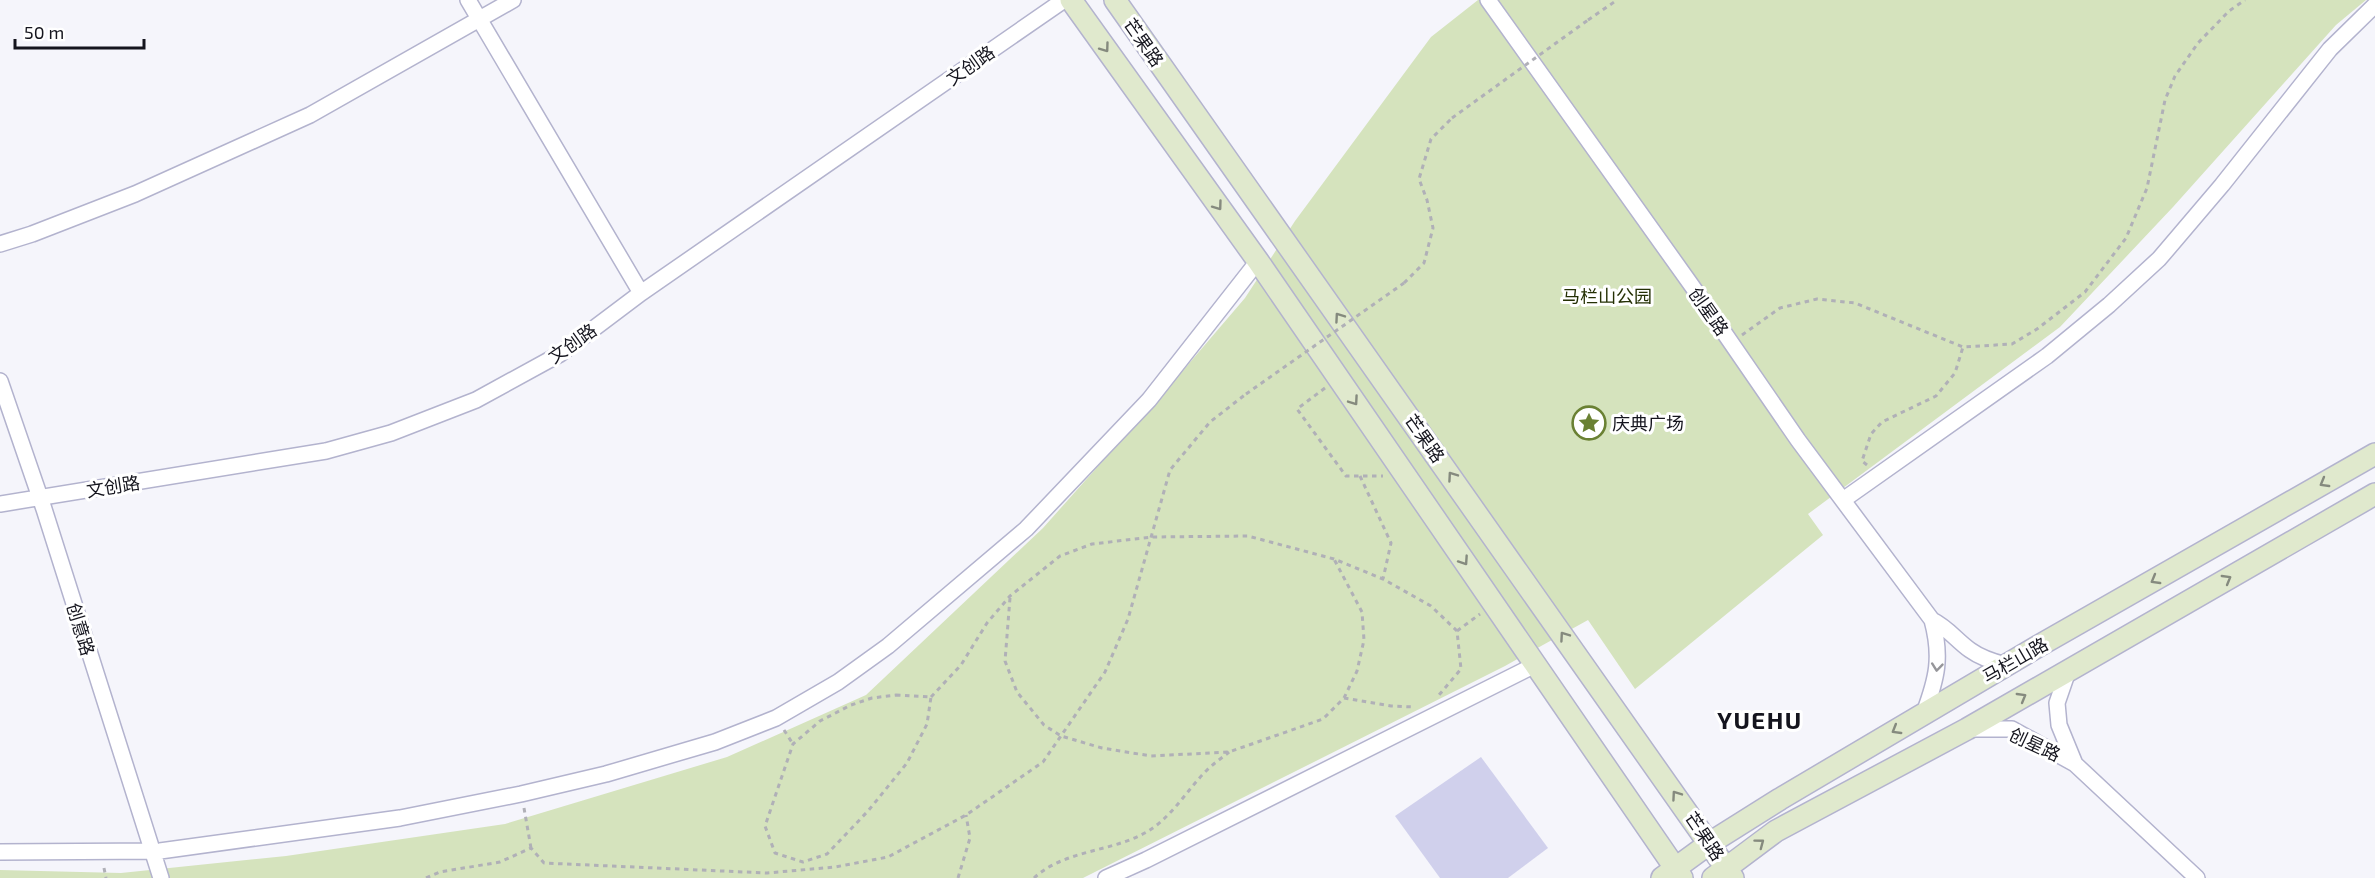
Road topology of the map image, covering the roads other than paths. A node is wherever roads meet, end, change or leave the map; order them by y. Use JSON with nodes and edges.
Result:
{"nodes":[{"id":1,"x":468,"y":0,"type":"edge"},
{"id":2,"x":513,"y":0,"type":"edge"},
{"id":3,"x":1064,"y":0,"type":"edge"},
{"id":4,"x":1071,"y":0,"type":"edge"},
{"id":5,"x":1115,"y":0,"type":"edge"},
{"id":6,"x":1488,"y":0,"type":"edge"},
{"id":7,"x":2375,"y":5,"type":"edge"},
{"id":8,"x":479,"y":20,"type":"junction"},
{"id":9,"x":0,"y":244,"type":"edge"},
{"id":10,"x":1258,"y":261,"type":"junction"},
{"id":11,"x":640,"y":293,"type":"junction"},
{"id":12,"x":0,"y":381,"type":"edge"},
{"id":13,"x":2375,"y":454,"type":"edge"},
{"id":14,"x":2375,"y":494,"type":"edge"},
{"id":15,"x":40,"y":497,"type":"junction"},
{"id":16,"x":1843,"y":500,"type":"junction"},
{"id":17,"x":0,"y":504,"type":"edge"},
{"id":18,"x":1932,"y":620,"type":"junction"},
{"id":19,"x":1535,"y":665,"type":"junction"},
{"id":20,"x":2006,"y":665,"type":"junction"},
{"id":21,"x":2068,"y":670,"type":"junction"},
{"id":22,"x":1924,"y":713,"type":"junction"},
{"id":23,"x":1967,"y":729,"type":"junction"},
{"id":24,"x":2075,"y":764,"type":"junction"},
{"id":25,"x":1710,"y":843,"type":"junction"},
{"id":26,"x":154,"y":851,"type":"junction"},
{"id":27,"x":0,"y":852,"type":"edge"},
{"id":28,"x":1673,"y":875,"type":"edge"},
{"id":29,"x":1724,"y":875,"type":"edge"},
{"id":30,"x":161,"y":878,"type":"edge"},
{"id":31,"x":1106,"y":878,"type":"edge"},
{"id":32,"x":2197,"y":878,"type":"edge"}],
"edges":[{"from":1,"to":8,"type":"street"},
{"from":2,"to":8,"type":"street"},
{"from":3,"to":11,"type":"street","name":"文创路"},
{"from":4,"to":10,"type":"main road","name":"芒果路","one_way":true},
{"from":25,"to":5,"type":"main road","name":"芒果路","one_way":true},
{"from":6,"to":16,"type":"street","name":"创星路"},
{"from":7,"to":16,"type":"street"},
{"from":8,"to":9,"type":"street"},
{"from":8,"to":11,"type":"street"},
{"from":10,"to":19,"type":"main road","name":"芒果路","one_way":true},
{"from":10,"to":26,"type":"street"},
{"from":11,"to":15,"type":"street","name":"文创路"},
{"from":12,"to":15,"type":"street","name":"创意路"},
{"from":13,"to":20,"type":"main road","name":"马栏山路","one_way":true},
{"from":21,"to":14,"type":"main road","name":"马栏山路","one_way":true},
{"from":15,"to":17,"type":"street","name":"文创路"},
{"from":15,"to":26,"type":"street","name":"创意路"},
{"from":16,"to":18,"type":"street","name":"创星路"},
{"from":18,"to":20,"type":"street"},
{"from":18,"to":22,"type":"street","one_way":true},
{"from":19,"to":28,"type":"main road","name":"芒果路"},
{"from":19,"to":31,"type":"street"},
{"from":20,"to":22,"type":"main road","name":"马栏山路"},
{"from":23,"to":21,"type":"main road","name":"马栏山路","one_way":true},
{"from":21,"to":24,"type":"street","name":"创星路"},
{"from":22,"to":25,"type":"main road","name":"马栏山路","one_way":true},
{"from":23,"to":24,"type":"street","name":"创星路"},
{"from":29,"to":23,"type":"main road","name":"马栏山路","one_way":true},
{"from":24,"to":32,"type":"street"},
{"from":25,"to":28,"type":"main road","name":"马栏山路"},
{"from":25,"to":29,"type":"main road","name":"芒果路"},
{"from":26,"to":27,"type":"street"},
{"from":26,"to":30,"type":"street","name":"创意路"}]}
